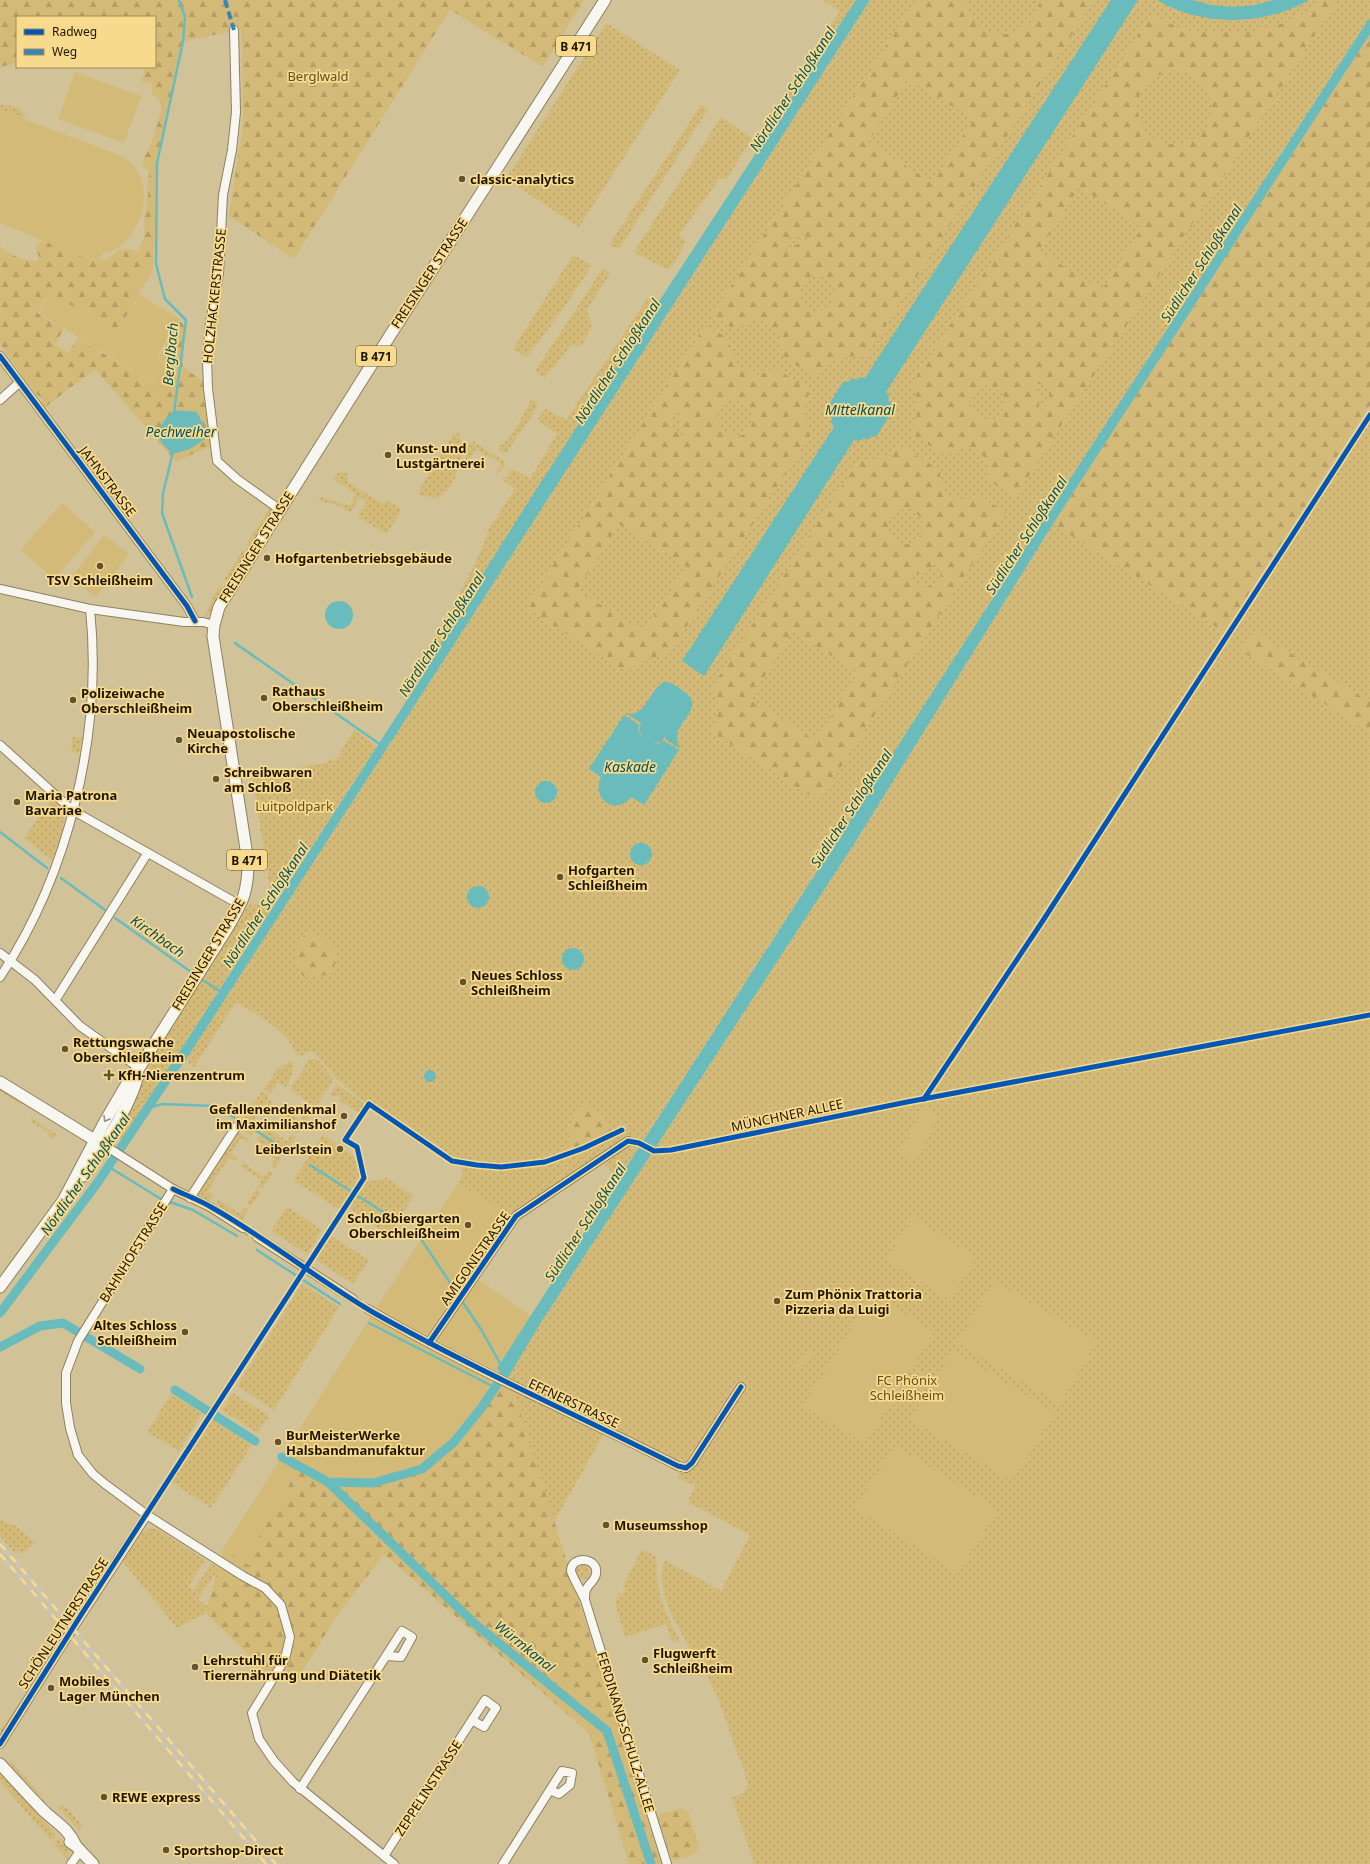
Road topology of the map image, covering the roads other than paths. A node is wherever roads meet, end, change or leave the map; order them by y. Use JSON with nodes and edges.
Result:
{"nodes":[{"id":1,"x":605,"y":0,"type":"edge"},
{"id":2,"x":234,"y":30,"type":"dead end"},
{"id":3,"x":0,"y":356,"type":"edge"},
{"id":4,"x":20,"y":382,"type":"junction"},
{"id":5,"x":0,"y":400,"type":"edge"},
{"id":6,"x":280,"y":508,"type":"junction"},
{"id":7,"x":0,"y":589,"type":"edge"},
{"id":8,"x":90,"y":609,"type":"junction"},
{"id":9,"x":195,"y":621,"type":"junction"},
{"id":10,"x":214,"y":625,"type":"junction"},
{"id":11,"x":0,"y":745,"type":"edge"},
{"id":12,"x":72,"y":810,"type":"junction"},
{"id":13,"x":147,"y":854,"type":"junction"},
{"id":14,"x":240,"y":905,"type":"junction"},
{"id":15,"x":0,"y":953,"type":"edge"},
{"id":16,"x":11,"y":960,"type":"junction"},
{"id":17,"x":0,"y":977,"type":"edge"},
{"id":18,"x":56,"y":999,"type":"junction"},
{"id":19,"x":140,"y":1068,"type":"junction"},
{"id":20,"x":0,"y":1082,"type":"edge"},
{"id":21,"x":236,"y":1128,"type":"dead end"},
{"id":22,"x":628,"y":1141,"type":"dead end"},
{"id":23,"x":104,"y":1145,"type":"junction"},
{"id":24,"x":173,"y":1189,"type":"junction"},
{"id":25,"x":190,"y":1198,"type":"junction"},
{"id":26,"x":243,"y":1228,"type":"tunnel mouth"},
{"id":27,"x":257,"y":1237,"type":"tunnel mouth"},
{"id":28,"x":0,"y":1287,"type":"edge"},
{"id":29,"x":354,"y":1300,"type":"tunnel mouth"},
{"id":30,"x":368,"y":1309,"type":"tunnel mouth"},
{"id":31,"x":429,"y":1343,"type":"junction"},
{"id":32,"x":741,"y":1387,"type":"dead end"},
{"id":33,"x":147,"y":1515,"type":"junction"},
{"id":34,"x":584,"y":1600,"type":"junction"},
{"id":35,"x":386,"y":1656,"type":"dead end"},
{"id":36,"x":472,"y":1720,"type":"dead end"},
{"id":37,"x":0,"y":1744,"type":"edge"},
{"id":38,"x":0,"y":1764,"type":"edge"},
{"id":39,"x":300,"y":1789,"type":"junction"},
{"id":40,"x":550,"y":1790,"type":"dead end"},
{"id":41,"x":78,"y":1848,"type":"junction"},
{"id":42,"x":384,"y":1856,"type":"junction"},
{"id":43,"x":70,"y":1864,"type":"edge"},
{"id":44,"x":92,"y":1864,"type":"edge"},
{"id":45,"x":394,"y":1864,"type":"edge"},
{"id":46,"x":503,"y":1864,"type":"edge"},
{"id":47,"x":667,"y":1864,"type":"edge"}],
"edges":[{"from":1,"to":6,"type":"main road","name":"FREISINGER STRASSE","number":"B 471"},
{"from":2,"to":6,"type":"street","name":"HOLZHACKERSTRASSE"},
{"from":3,"to":4,"type":"street","name":"JAHNSTRASSE"},
{"from":4,"to":5,"type":"street"},
{"from":4,"to":9,"type":"street","name":"JAHNSTRASSE"},
{"from":6,"to":10,"type":"main road","name":"FREISINGER STRASSE","number":"B 471"},
{"from":7,"to":8,"type":"street"},
{"from":8,"to":9,"type":"street"},
{"from":8,"to":12,"type":"street"},
{"from":9,"to":10,"type":"street"},
{"from":10,"to":14,"type":"main road","name":"FREISINGER STRASSE","number":"B 471"},
{"from":11,"to":12,"type":"street"},
{"from":12,"to":13,"type":"street"},
{"from":12,"to":16,"type":"street"},
{"from":13,"to":14,"type":"street"},
{"from":13,"to":18,"type":"street"},
{"from":14,"to":19,"type":"main road","name":"FREISINGER STRASSE","number":"B 471"},
{"from":15,"to":16,"type":"street"},
{"from":16,"to":17,"type":"street"},
{"from":16,"to":18,"type":"street"},
{"from":18,"to":19,"type":"street"},
{"from":19,"to":23,"type":"main road","name":"FREISINGER STRASSE","number":"B 471"},
{"from":20,"to":23,"type":"main road"},
{"from":21,"to":25,"type":"street"},
{"from":22,"to":31,"type":"street","name":"AMIGONISTRASSE"},
{"from":23,"to":24,"type":"street"},
{"from":23,"to":28,"type":"main road","number":"B 471"},
{"from":24,"to":25,"type":"street"},
{"from":24,"to":33,"type":"street","name":"BAHNHOFSTRASSE"},
{"from":25,"to":26,"type":"street"},
{"from":27,"to":29,"type":"street"},
{"from":30,"to":31,"type":"street","name":"EFFNERSTRASSE"},
{"from":31,"to":32,"type":"street","name":"EFFNERSTRASSE"},
{"from":33,"to":37,"type":"street","name":"SCHÖNLEUTNERSTRASSE"},
{"from":33,"to":39,"type":"street","name":"BAHNHOFSTRASSE"},
{"from":34,"to":34,"type":"street","name":"FERDINAND-SCHULZ-ALLEE"},
{"from":34,"to":47,"type":"street","name":"FERDINAND-SCHULZ-ALLEE"},
{"from":35,"to":39,"type":"street"},
{"from":36,"to":42,"type":"street","name":"ZEPPELINSTRASSE"},
{"from":38,"to":41,"type":"main road"},
{"from":39,"to":42,"type":"street","name":"BAHNHOFSTRASSE"},
{"from":40,"to":46,"type":"street"},
{"from":41,"to":43,"type":"street"},
{"from":41,"to":44,"type":"main road"},
{"from":42,"to":45,"type":"street","name":"BAHNHOFSTRASSE"}]}
